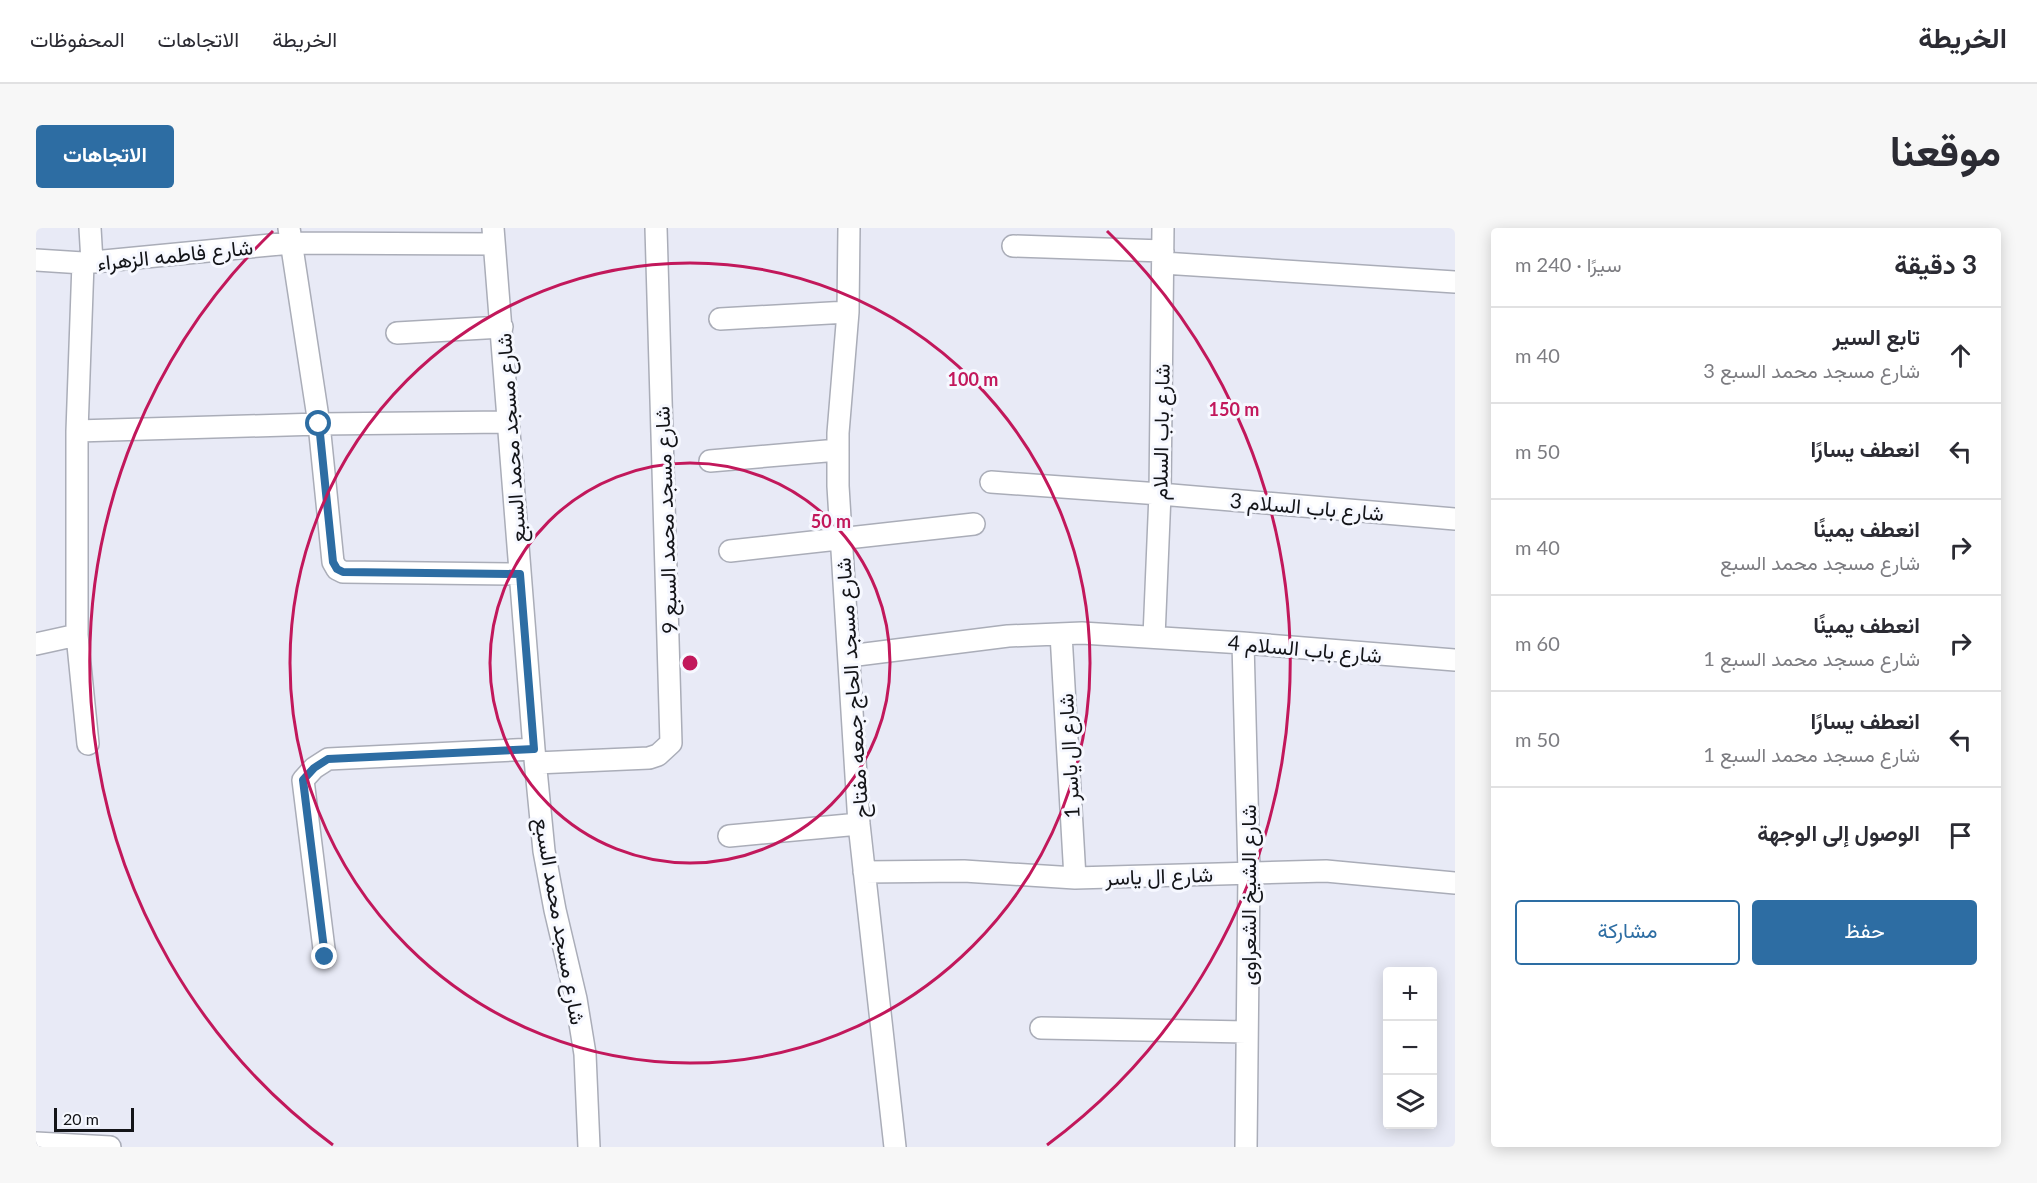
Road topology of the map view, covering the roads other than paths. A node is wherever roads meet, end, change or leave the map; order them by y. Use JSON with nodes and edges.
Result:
{"nodes":[{"id":1,"x":90,"y":228,"type":"edge"},
{"id":2,"x":656,"y":228,"type":"edge"},
{"id":3,"x":849,"y":228,"type":"edge"},
{"id":4,"x":1163,"y":228,"type":"edge"},
{"id":5,"x":290,"y":235,"type":"edge"},
{"id":6,"x":493,"y":236,"type":"edge"},
{"id":7,"x":1013,"y":246,"type":"dead end"},
{"id":8,"x":1163,"y":257,"type":"junction"},
{"id":9,"x":36,"y":260,"type":"edge"},
{"id":10,"x":88,"y":263,"type":"junction"},
{"id":11,"x":1455,"y":282,"type":"edge"},
{"id":12,"x":848,"y":312,"type":"junction"},
{"id":13,"x":720,"y":319,"type":"dead end"},
{"id":14,"x":501,"y":327,"type":"junction"},
{"id":15,"x":397,"y":333,"type":"dead end"},
{"id":16,"x":507,"y":422,"type":"junction"},
{"id":17,"x":319,"y":424,"type":"junction"},
{"id":18,"x":77,"y":431,"type":"junction"},
{"id":19,"x":838,"y":450,"type":"junction"},
{"id":20,"x":710,"y":461,"type":"dead end"},
{"id":21,"x":991,"y":482,"type":"dead end"},
{"id":22,"x":1160,"y":494,"type":"junction"},
{"id":23,"x":1455,"y":519,"type":"edge"},
{"id":24,"x":974,"y":524,"type":"dead end"},
{"id":25,"x":841,"y":538,"type":"junction"},
{"id":26,"x":730,"y":551,"type":"dead end"},
{"id":27,"x":520,"y":574,"type":"junction"},
{"id":28,"x":1061,"y":634,"type":"junction"},
{"id":29,"x":77,"y":635,"type":"junction"},
{"id":30,"x":1154,"y":637,"type":"junction"},
{"id":31,"x":1243,"y":643,"type":"junction"},
{"id":32,"x":36,"y":644,"type":"edge"},
{"id":33,"x":849,"y":656,"type":"junction"},
{"id":34,"x":1455,"y":660,"type":"edge"},
{"id":35,"x":88,"y":744,"type":"dead end"},
{"id":36,"x":535,"y":756,"type":"junction"},
{"id":37,"x":859,"y":824,"type":"junction"},
{"id":38,"x":729,"y":836,"type":"dead end"},
{"id":39,"x":864,"y":872,"type":"junction"},
{"id":40,"x":1249,"y":872,"type":"junction"},
{"id":41,"x":1075,"y":878,"type":"junction"},
{"id":42,"x":1455,"y":883,"type":"edge"},
{"id":43,"x":325,"y":957,"type":"dead end"},
{"id":44,"x":1041,"y":1028,"type":"dead end"},
{"id":45,"x":1246,"y":1032,"type":"junction"},
{"id":46,"x":36,"y":1143,"type":"edge"},
{"id":47,"x":110,"y":1147,"type":"edge"},
{"id":48,"x":589,"y":1147,"type":"edge"},
{"id":49,"x":895,"y":1147,"type":"edge"},
{"id":50,"x":1246,"y":1147,"type":"edge"}],
"edges":[{"from":1,"to":10,"type":"street"},
{"from":2,"to":36,"type":"street","name":"شارع مسجد محمد السبع 9"},
{"from":3,"to":12,"type":"street","name":"شارع مسجد الحاج جمعه مفتاح"},
{"from":4,"to":8,"type":"street","name":"شارع باب السلام"},
{"from":5,"to":6,"type":"street","name":"شارع فاطمه الزهراء"},
{"from":5,"to":10,"type":"street","name":"شارع فاطمه الزهراء"},
{"from":5,"to":17,"type":"street"},
{"from":6,"to":14,"type":"street","name":"شارع مسجد محمد السبع"},
{"from":7,"to":8,"type":"street"},
{"from":8,"to":11,"type":"street"},
{"from":8,"to":22,"type":"street","name":"شارع باب السلام"},
{"from":9,"to":10,"type":"street","name":"شارع فاطمه الزهراء"},
{"from":10,"to":18,"type":"street"},
{"from":12,"to":13,"type":"street"},
{"from":12,"to":19,"type":"street","name":"شارع مسجد الحاج جمعه مفتاح"},
{"from":14,"to":15,"type":"street"},
{"from":14,"to":16,"type":"street","name":"شارع مسجد محمد السبع"},
{"from":16,"to":17,"type":"street"},
{"from":16,"to":27,"type":"street","name":"شارع مسجد محمد السبع"},
{"from":17,"to":18,"type":"street"},
{"from":17,"to":27,"type":"street"},
{"from":18,"to":29,"type":"street"},
{"from":19,"to":20,"type":"street"},
{"from":19,"to":25,"type":"street","name":"شارع مسجد الحاج جمعه مفتاح"},
{"from":21,"to":22,"type":"street","name":"شارع باب السلام 3"},
{"from":22,"to":23,"type":"street","name":"شارع باب السلام 3"},
{"from":22,"to":30,"type":"street","name":"شارع باب السلام"},
{"from":24,"to":25,"type":"street"},
{"from":25,"to":26,"type":"street"},
{"from":25,"to":33,"type":"street","name":"شارع مسجد الحاج جمعه مفتاح"},
{"from":27,"to":36,"type":"street","name":"شارع مسجد محمد السبع"},
{"from":28,"to":30,"type":"street","name":"شارع باب السلام 4"},
{"from":28,"to":33,"type":"street","name":"شارع باب السلام 4"},
{"from":28,"to":41,"type":"street","name":"شارع ال ياسر 1"},
{"from":29,"to":32,"type":"street"},
{"from":29,"to":35,"type":"street"},
{"from":30,"to":31,"type":"street","name":"شارع باب السلام 4"},
{"from":31,"to":34,"type":"street","name":"شارع باب السلام 4"},
{"from":31,"to":40,"type":"street","name":"شارع الشيخ الشعراوى"},
{"from":33,"to":37,"type":"street","name":"شارع مسجد الحاج جمعه مفتاح"},
{"from":36,"to":43,"type":"street"},
{"from":36,"to":48,"type":"street","name":"شارع مسجد محمد السبع"},
{"from":37,"to":38,"type":"street"},
{"from":37,"to":39,"type":"street","name":"شارع مسجد الحاج جمعه مفتاح"},
{"from":39,"to":41,"type":"street","name":"شارع ال ياسر"},
{"from":39,"to":49,"type":"street","name":"شارع مسجد الحاج جمعه مفتاح"},
{"from":40,"to":41,"type":"street","name":"شارع ال ياسر"},
{"from":40,"to":42,"type":"street","name":"شارع ال ياسر"},
{"from":40,"to":45,"type":"street","name":"شارع الشيخ الشعراوى"},
{"from":44,"to":45,"type":"street"},
{"from":45,"to":50,"type":"street","name":"شارع الشيخ الشعراوى"},
{"from":46,"to":47,"type":"street"}]}
